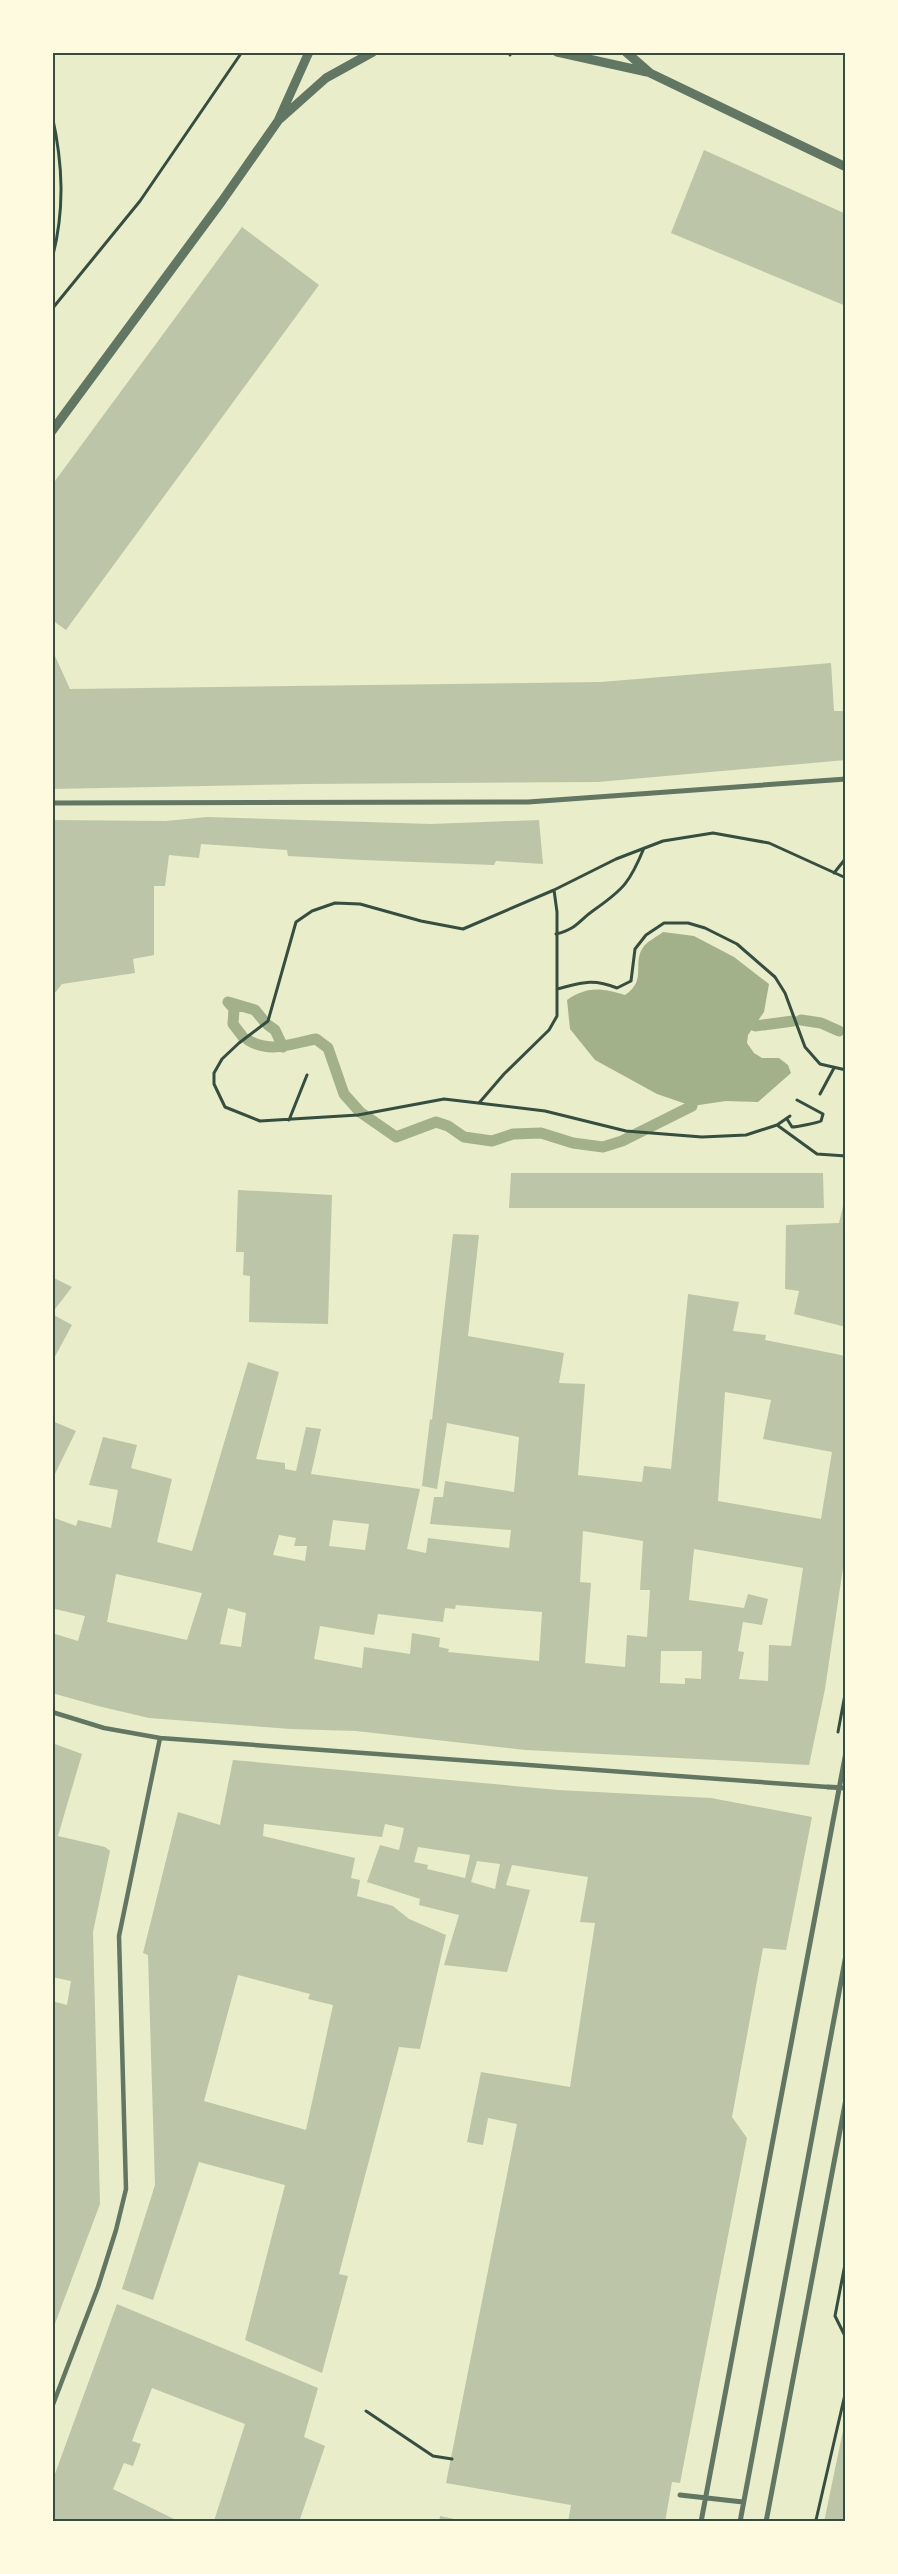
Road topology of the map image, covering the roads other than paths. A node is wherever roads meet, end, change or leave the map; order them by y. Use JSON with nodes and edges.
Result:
{"nodes":[{"id":1,"x":309,"y":52,"type":"edge"},
{"id":2,"x":373,"y":52,"type":"edge"},
{"id":3,"x":557,"y":52,"type":"edge"},
{"id":4,"x":626,"y":52,"type":"edge"},
{"id":5,"x":650,"y":73,"type":"junction"},
{"id":6,"x":278,"y":121,"type":"junction"},
{"id":7,"x":846,"y":167,"type":"edge"},
{"id":8,"x":52,"y":431,"type":"edge"},
{"id":9,"x":846,"y":779,"type":"edge"},
{"id":10,"x":52,"y":803,"type":"edge"},
{"id":11,"x":52,"y":1712,"type":"edge"},
{"id":12,"x":160,"y":1738,"type":"junction"},
{"id":13,"x":846,"y":1752,"type":"edge"},
{"id":14,"x":828,"y":1787,"type":"joint"},
{"id":15,"x":843,"y":1788,"type":"edge"},
{"id":16,"x":846,"y":1955,"type":"edge"},
{"id":17,"x":846,"y":2099,"type":"edge"},
{"id":18,"x":52,"y":2407,"type":"edge"},
{"id":19,"x":680,"y":2496,"type":"dead end"},
{"id":20,"x":705,"y":2498,"type":"junction"},
{"id":21,"x":743,"y":2502,"type":"junction"},
{"id":22,"x":701,"y":2522,"type":"edge"},
{"id":23,"x":740,"y":2522,"type":"edge"},
{"id":24,"x":766,"y":2522,"type":"edge"}],
"edges":[{"from":1,"to":6,"type":"street"},
{"from":2,"to":6,"type":"street"},
{"from":3,"to":5,"type":"street"},
{"from":4,"to":5,"type":"street"},
{"from":5,"to":7,"type":"street"},
{"from":6,"to":8,"type":"street"},
{"from":9,"to":10,"type":"street"},
{"from":11,"to":12,"type":"street"},
{"from":12,"to":14,"type":"street"},
{"from":12,"to":18,"type":"street"},
{"from":13,"to":15,"type":"street"},
{"from":14,"to":15,"type":"street"},
{"from":15,"to":20,"type":"street"},
{"from":16,"to":21,"type":"street"},
{"from":17,"to":24,"type":"street"},
{"from":19,"to":20,"type":"street"},
{"from":20,"to":21,"type":"street"},
{"from":20,"to":22,"type":"street"},
{"from":21,"to":23,"type":"street"}]}
